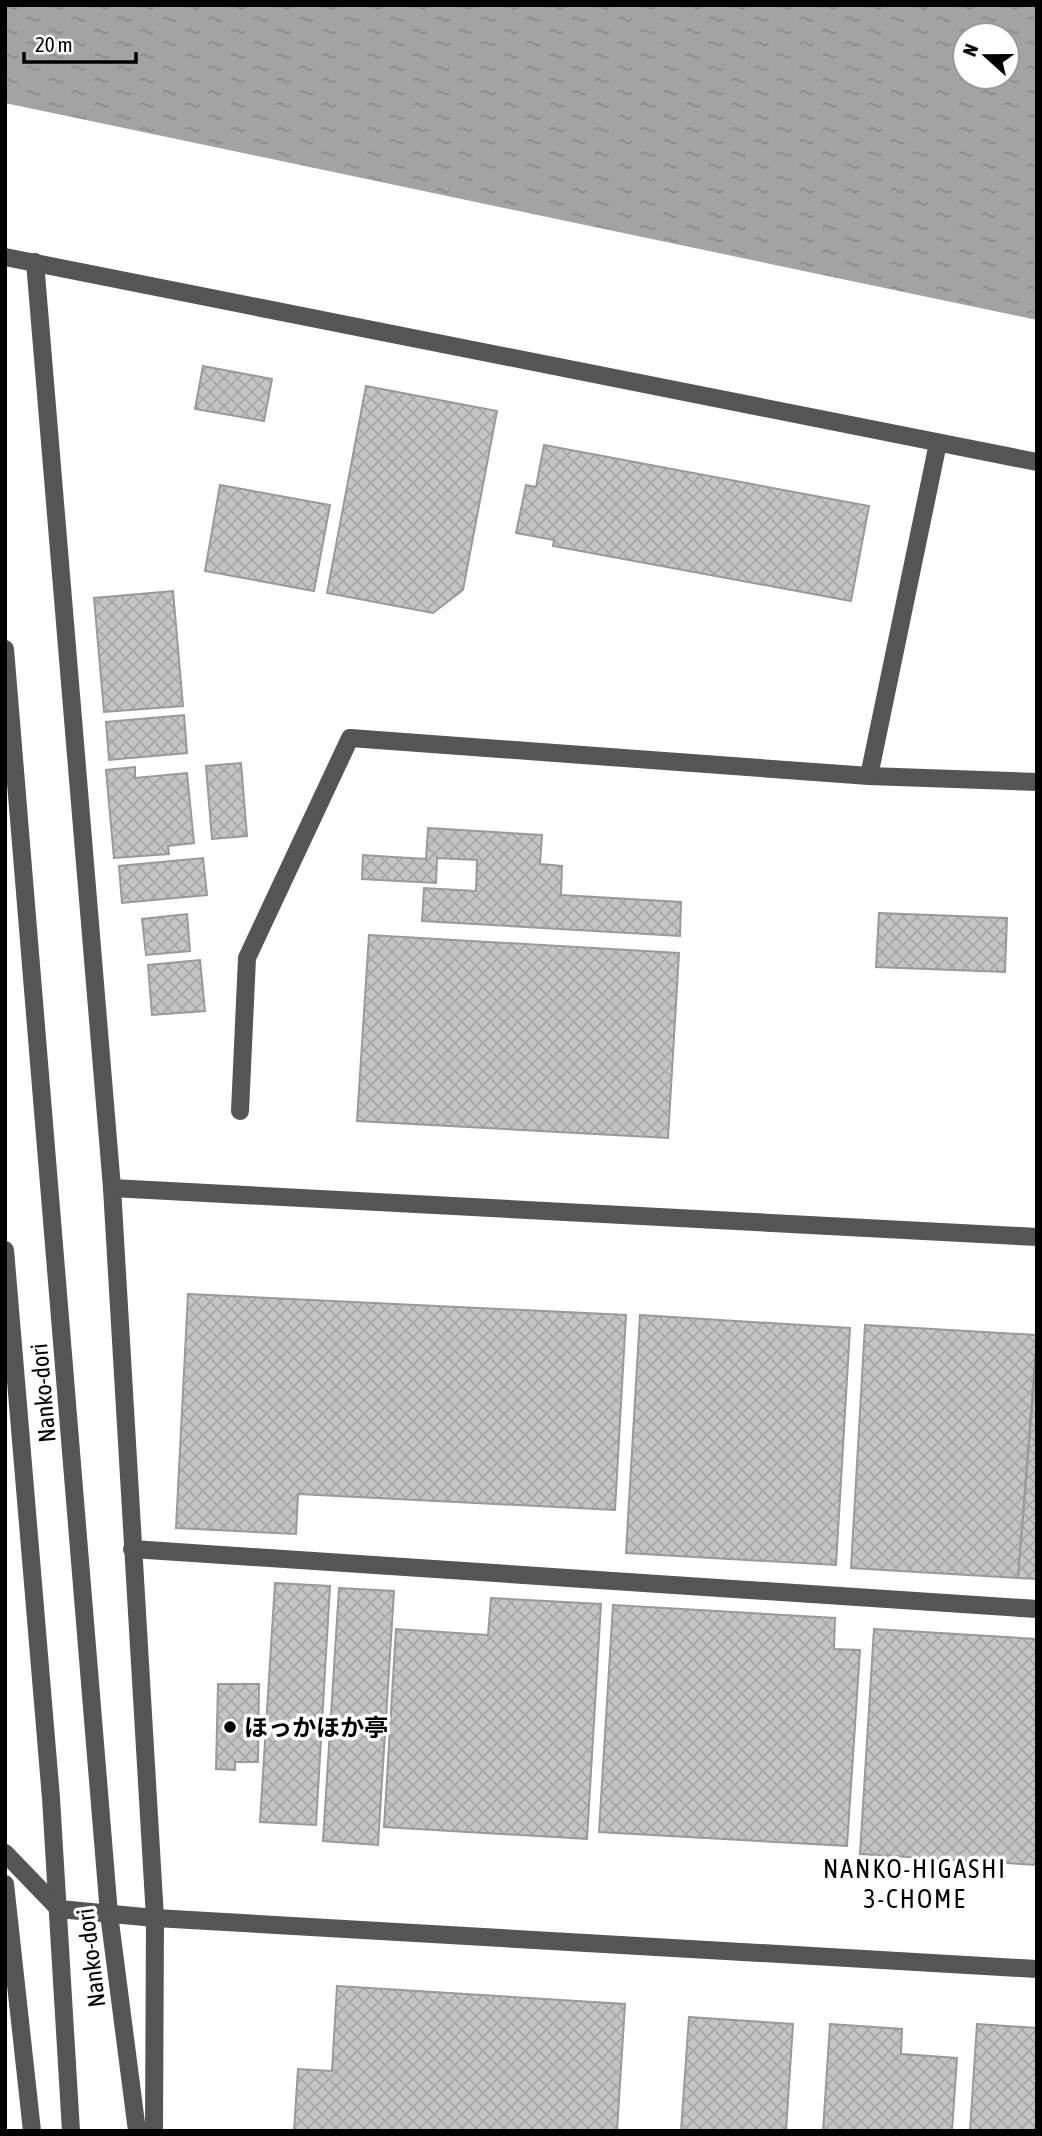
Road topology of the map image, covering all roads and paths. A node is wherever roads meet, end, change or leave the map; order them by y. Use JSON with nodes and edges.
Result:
{"nodes":[{"id":1,"x":5,"y":257,"type":"edge"},
{"id":2,"x":35,"y":262,"type":"junction"},
{"id":3,"x":938,"y":443,"type":"junction"},
{"id":4,"x":1037,"y":462,"type":"edge"},
{"id":5,"x":5,"y":649,"type":"edge"},
{"id":6,"x":869,"y":776,"type":"junction"},
{"id":7,"x":1037,"y":782,"type":"edge"},
{"id":8,"x":240,"y":1111,"type":"dead end"},
{"id":9,"x":112,"y":1188,"type":"junction"},
{"id":10,"x":1037,"y":1237,"type":"edge"},
{"id":11,"x":5,"y":1251,"type":"edge"},
{"id":12,"x":132,"y":1549,"type":"junction"},
{"id":13,"x":1037,"y":1609,"type":"edge"},
{"id":14,"x":5,"y":1853,"type":"edge"},
{"id":15,"x":5,"y":1884,"type":"edge"},
{"id":16,"x":59,"y":1909,"type":"junction"},
{"id":17,"x":109,"y":1914,"type":"junction"},
{"id":18,"x":155,"y":1917,"type":"junction"},
{"id":19,"x":1037,"y":1969,"type":"edge"},
{"id":20,"x":32,"y":2131,"type":"edge"},
{"id":21,"x":71,"y":2131,"type":"edge"},
{"id":22,"x":137,"y":2131,"type":"edge"},
{"id":23,"x":153,"y":2131,"type":"edge"}],
"edges":[{"from":1,"to":2,"type":"street"},
{"from":2,"to":3,"type":"street"},
{"from":2,"to":9,"type":"street"},
{"from":3,"to":4,"type":"street"},
{"from":3,"to":6,"type":"street"},
{"from":5,"to":17,"type":"street","name":"Nanko-dori"},
{"from":6,"to":7,"type":"street"},
{"from":6,"to":8,"type":"street"},
{"from":9,"to":10,"type":"street"},
{"from":9,"to":12,"type":"street"},
{"from":11,"to":16,"type":"street","name":"Nanko-dori"},
{"from":12,"to":13,"type":"street"},
{"from":12,"to":18,"type":"street"},
{"from":14,"to":16,"type":"street"},
{"from":15,"to":20,"type":"street"},
{"from":16,"to":17,"type":"street"},
{"from":16,"to":21,"type":"street","name":"Nanko-dori"},
{"from":17,"to":18,"type":"street"},
{"from":17,"to":22,"type":"street","name":"Nanko-dori"},
{"from":18,"to":19,"type":"street"},
{"from":18,"to":23,"type":"street"}]}
